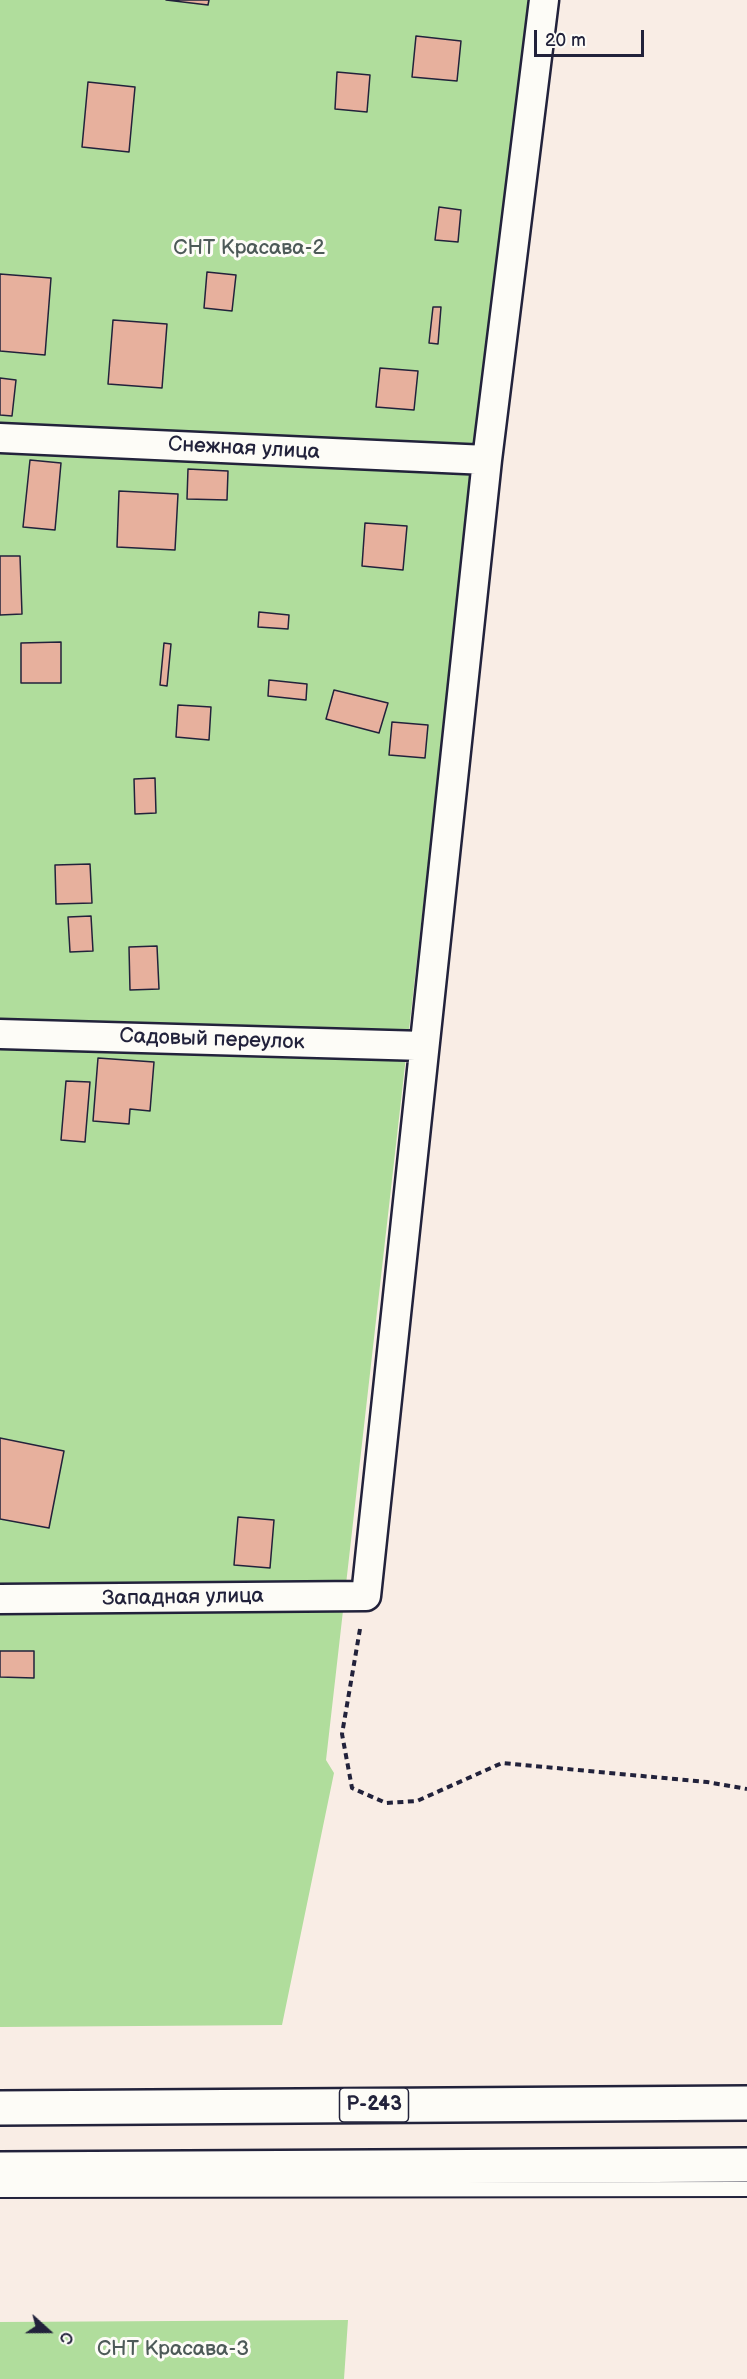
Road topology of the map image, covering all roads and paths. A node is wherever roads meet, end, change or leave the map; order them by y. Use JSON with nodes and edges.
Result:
{"nodes":[{"id":1,"x":544,"y":0,"type":"edge"},
{"id":2,"x":0,"y":438,"type":"edge"},
{"id":3,"x":487,"y":460,"type":"junction"},
{"id":4,"x":0,"y":1034,"type":"edge"},
{"id":5,"x":424,"y":1046,"type":"junction"},
{"id":6,"x":366,"y":1596,"type":"junction"},
{"id":7,"x":0,"y":1599,"type":"edge"},
{"id":8,"x":747,"y":1789,"type":"edge"},
{"id":9,"x":747,"y":2103,"type":"edge"},
{"id":10,"x":0,"y":2108,"type":"edge"},
{"id":11,"x":747,"y":2165,"type":"edge"},
{"id":12,"x":0,"y":2169,"type":"edge"},
{"id":13,"x":747,"y":2189,"type":"edge"},
{"id":14,"x":0,"y":2190,"type":"edge"}],
"edges":[{"from":1,"to":3,"type":"street"},
{"from":2,"to":3,"type":"street","name":"Снежная улица"},
{"from":3,"to":5,"type":"street"},
{"from":4,"to":5,"type":"street","name":"Садовый переулок"},
{"from":5,"to":6,"type":"street"},
{"from":6,"to":7,"type":"street","name":"Западная улица"},
{"from":6,"to":8,"type":"path"},
{"from":9,"to":10,"type":"highway","number":"Р-243"},
{"from":11,"to":12,"type":"highway"},
{"from":13,"to":14,"type":"lane"}]}
